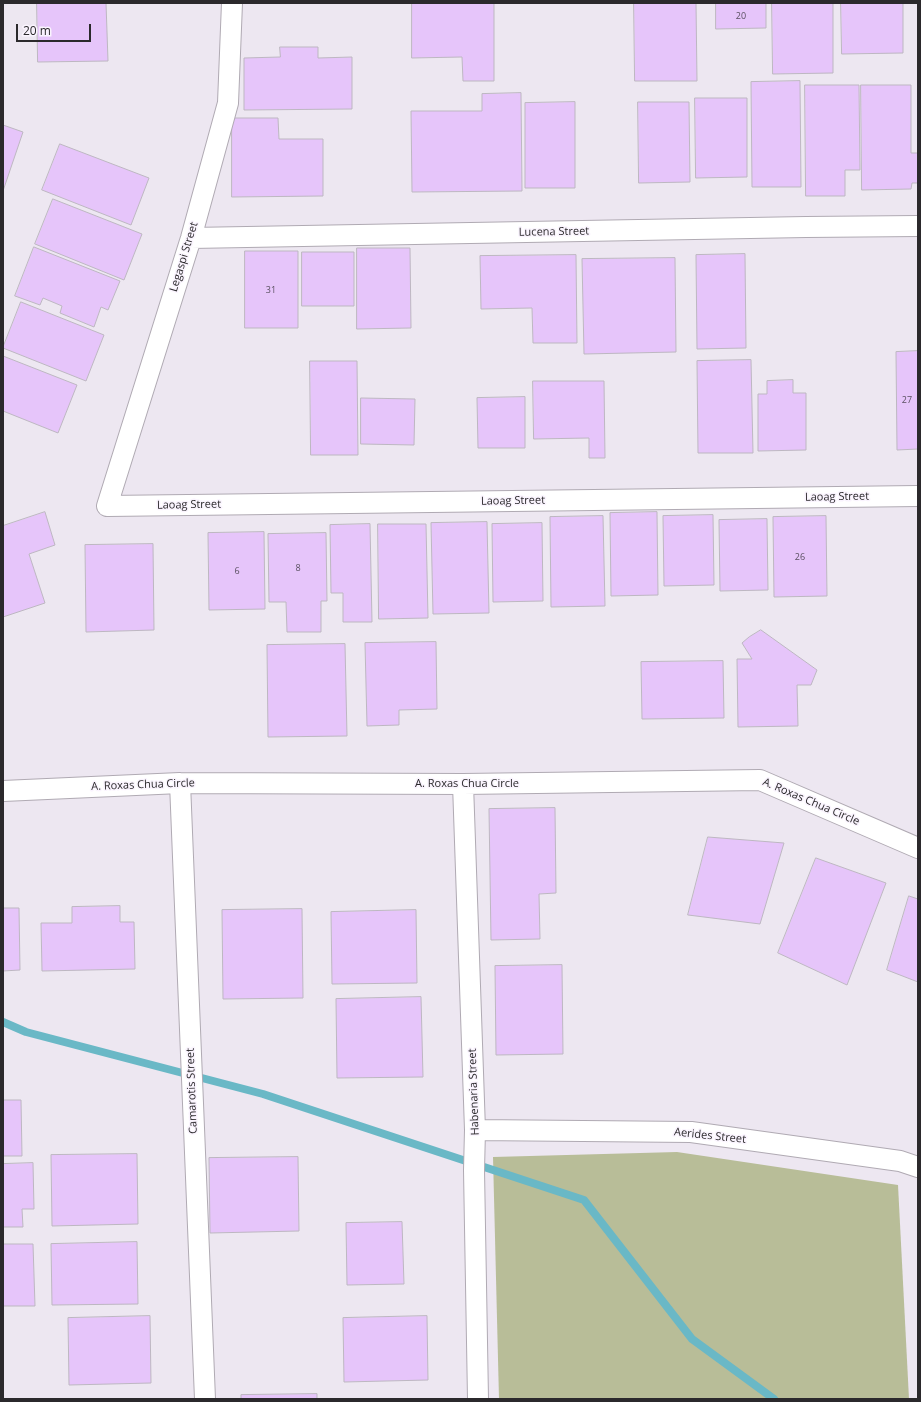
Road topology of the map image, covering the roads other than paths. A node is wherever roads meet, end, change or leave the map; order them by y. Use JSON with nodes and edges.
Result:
{"nodes":[{"id":1,"x":232,"y":3,"type":"edge"},
{"id":2,"x":918,"y":226,"type":"edge"},
{"id":3,"x":191,"y":238,"type":"junction"},
{"id":4,"x":918,"y":496,"type":"edge"},
{"id":5,"x":107,"y":506,"type":"joint"},
{"id":6,"x":180,"y":783,"type":"junction"},
{"id":7,"x":464,"y":784,"type":"junction"},
{"id":8,"x":3,"y":791,"type":"edge"},
{"id":9,"x":918,"y":848,"type":"edge"},
{"id":10,"x":475,"y":1130,"type":"junction"},
{"id":11,"x":918,"y":1166,"type":"edge"},
{"id":12,"x":205,"y":1399,"type":"edge"},
{"id":13,"x":478,"y":1399,"type":"edge"}],
"edges":[{"from":1,"to":3,"type":"street","name":"Legaspi Street"},
{"from":2,"to":3,"type":"street","name":"Lucena Street"},
{"from":3,"to":5,"type":"street","name":"Legaspi Street"},
{"from":4,"to":5,"type":"street","name":"Laoag Street"},
{"from":6,"to":7,"type":"street","name":"A. Roxas Chua Circle"},
{"from":6,"to":8,"type":"street","name":"A. Roxas Chua Circle"},
{"from":6,"to":12,"type":"street","name":"Camarotis Street"},
{"from":7,"to":9,"type":"street","name":"A. Roxas Chua Circle"},
{"from":7,"to":10,"type":"street","name":"Habenaria Street"},
{"from":10,"to":11,"type":"street","name":"Aerides Street"},
{"from":10,"to":13,"type":"street","name":"Habenaria Street"}]}
